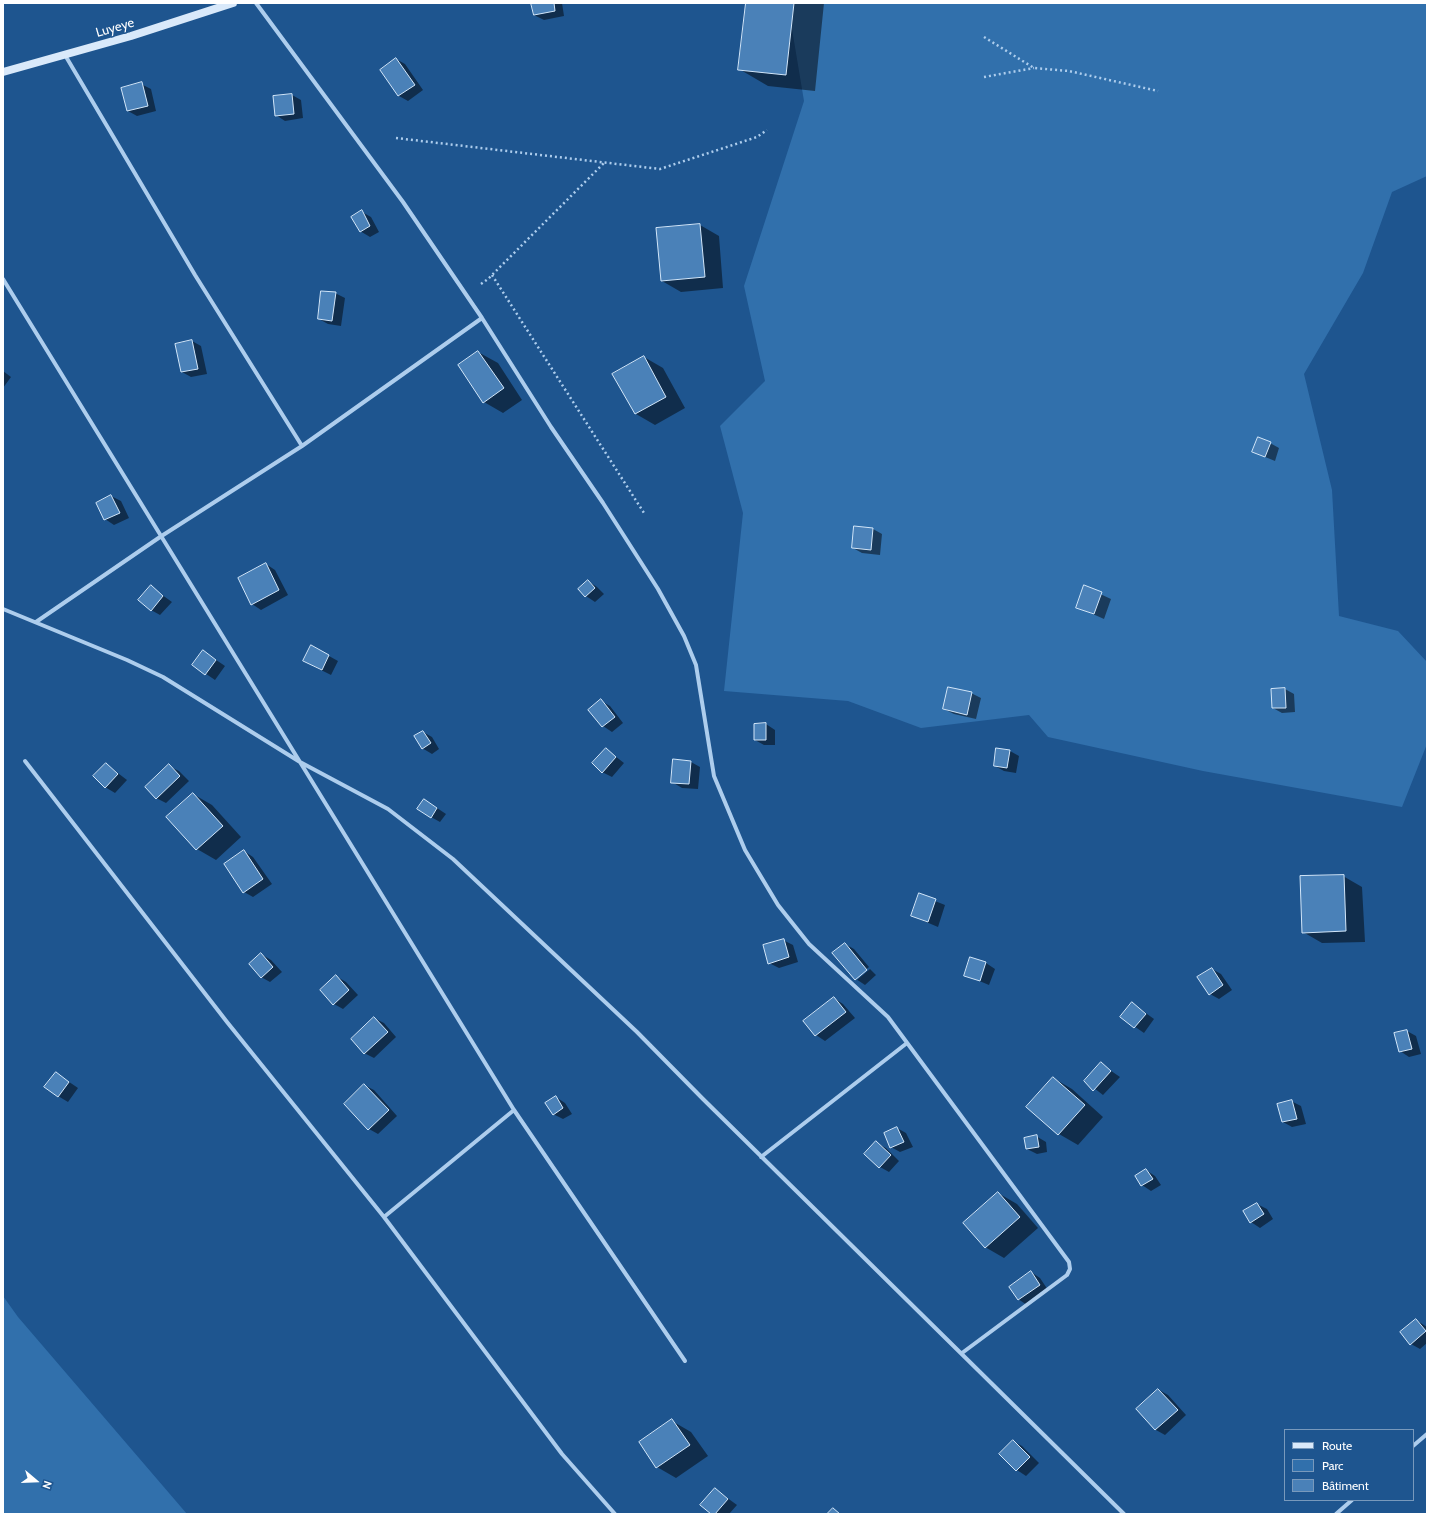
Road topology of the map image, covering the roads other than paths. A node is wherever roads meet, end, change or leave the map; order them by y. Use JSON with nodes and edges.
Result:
{"nodes":[{"id":1,"x":234,"y":3,"type":"edge"},
{"id":2,"x":256,"y":3,"type":"edge"},
{"id":3,"x":65,"y":54,"type":"junction"},
{"id":4,"x":3,"y":72,"type":"edge"},
{"id":5,"x":3,"y":279,"type":"edge"},
{"id":6,"x":482,"y":318,"type":"junction"},
{"id":7,"x":302,"y":446,"type":"junction"},
{"id":8,"x":160,"y":537,"type":"junction"},
{"id":9,"x":3,"y":609,"type":"edge"},
{"id":10,"x":36,"y":622,"type":"junction"},
{"id":11,"x":25,"y":761,"type":"dead end"},
{"id":12,"x":300,"y":762,"type":"junction"},
{"id":13,"x":907,"y":1043,"type":"junction"},
{"id":14,"x":514,"y":1110,"type":"junction"},
{"id":15,"x":761,"y":1157,"type":"junction"},
{"id":16,"x":384,"y":1217,"type":"junction"},
{"id":17,"x":962,"y":1353,"type":"junction"},
{"id":18,"x":685,"y":1361,"type":"dead end"},
{"id":19,"x":1427,"y":1434,"type":"edge"},
{"id":20,"x":1414,"y":1445,"type":"edge"},
{"id":21,"x":1351,"y":1501,"type":"edge"},
{"id":22,"x":615,"y":1514,"type":"edge"},
{"id":23,"x":1124,"y":1514,"type":"edge"},
{"id":24,"x":1336,"y":1514,"type":"edge"}],
"edges":[{"from":1,"to":3,"type":"street","name":"Luyeye"},
{"from":2,"to":6,"type":"street"},
{"from":3,"to":4,"type":"street","name":"Luyeye"},
{"from":3,"to":7,"type":"street"},
{"from":5,"to":8,"type":"street"},
{"from":6,"to":7,"type":"street"},
{"from":6,"to":13,"type":"street"},
{"from":7,"to":8,"type":"street"},
{"from":8,"to":10,"type":"street"},
{"from":8,"to":12,"type":"street"},
{"from":9,"to":10,"type":"street"},
{"from":10,"to":12,"type":"street"},
{"from":11,"to":16,"type":"street"},
{"from":12,"to":14,"type":"street"},
{"from":12,"to":15,"type":"street"},
{"from":13,"to":15,"type":"street"},
{"from":13,"to":17,"type":"street"},
{"from":14,"to":16,"type":"street"},
{"from":14,"to":18,"type":"street"},
{"from":15,"to":17,"type":"street"},
{"from":16,"to":22,"type":"street"},
{"from":17,"to":23,"type":"street"},
{"from":19,"to":20,"type":"street"},
{"from":21,"to":24,"type":"street"}]}
